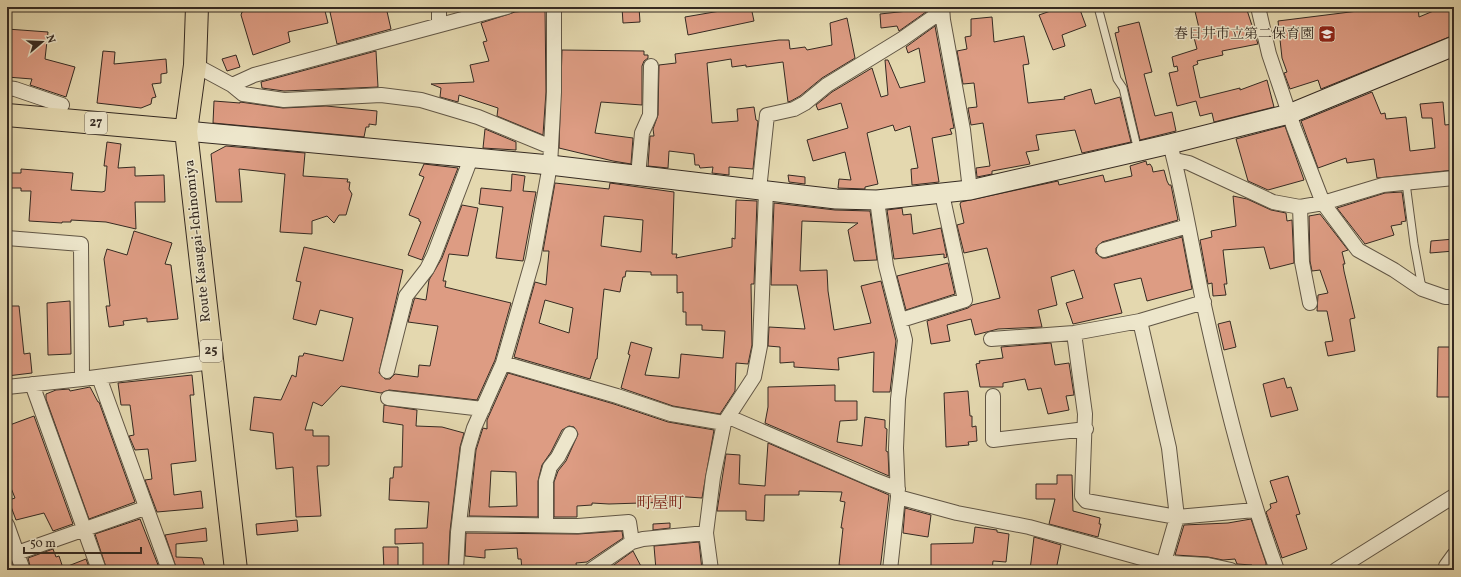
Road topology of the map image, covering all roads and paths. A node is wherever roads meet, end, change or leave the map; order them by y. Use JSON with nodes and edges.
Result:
{"nodes":[{"id":1,"x":197,"y":7,"type":"edge"},
{"id":2,"x":439,"y":7,"type":"edge"},
{"id":3,"x":507,"y":7,"type":"edge"},
{"id":4,"x":554,"y":7,"type":"edge"},
{"id":5,"x":1098,"y":7,"type":"edge"},
{"id":6,"x":1258,"y":7,"type":"edge"},
{"id":7,"x":942,"y":9,"type":"edge"},
{"id":8,"x":439,"y":25,"type":"junction"},
{"id":9,"x":1454,"y":46,"type":"edge"},
{"id":10,"x":195,"y":65,"type":"junction"},
{"id":11,"x":651,"y":66,"type":"dead end"},
{"id":12,"x":232,"y":85,"type":"junction"},
{"id":13,"x":7,"y":88,"type":"edge"},
{"id":14,"x":62,"y":105,"type":"dead end"},
{"id":15,"x":1289,"y":114,"type":"junction"},
{"id":16,"x":7,"y":115,"type":"edge"},
{"id":17,"x":186,"y":131,"type":"junction"},
{"id":18,"x":551,"y":147,"type":"junction"},
{"id":19,"x":1138,"y":152,"type":"junction"},
{"id":20,"x":1172,"y":152,"type":"junction"},
{"id":21,"x":471,"y":158,"type":"junction"},
{"id":22,"x":550,"y":165,"type":"junction"},
{"id":23,"x":638,"y":176,"type":"junction"},
{"id":24,"x":1454,"y":178,"type":"edge"},
{"id":25,"x":1406,"y":183,"type":"junction"},
{"id":26,"x":762,"y":190,"type":"junction"},
{"id":27,"x":970,"y":190,"type":"junction"},
{"id":28,"x":942,"y":194,"type":"junction"},
{"id":29,"x":877,"y":200,"type":"junction"},
{"id":30,"x":1323,"y":203,"type":"junction"},
{"id":31,"x":1300,"y":207,"type":"junction"},
{"id":32,"x":1188,"y":226,"type":"junction"},
{"id":33,"x":7,"y":238,"type":"edge"},
{"id":34,"x":1104,"y":250,"type":"dead end"},
{"id":35,"x":1422,"y":289,"type":"junction"},
{"id":36,"x":1454,"y":297,"type":"edge"},
{"id":37,"x":1204,"y":302,"type":"junction"},
{"id":38,"x":1310,"y":303,"type":"dead end"},
{"id":39,"x":901,"y":320,"type":"junction"},
{"id":40,"x":1140,"y":321,"type":"junction"},
{"id":41,"x":1074,"y":333,"type":"junction"},
{"id":42,"x":991,"y":339,"type":"dead end"},
{"id":43,"x":212,"y":362,"type":"junction"},
{"id":44,"x":503,"y":364,"type":"junction"},
{"id":45,"x":387,"y":371,"type":"dead end"},
{"id":46,"x":99,"y":377,"type":"junction"},
{"id":47,"x":82,"y":379,"type":"junction"},
{"id":48,"x":32,"y":384,"type":"junction"},
{"id":49,"x":7,"y":387,"type":"edge"},
{"id":50,"x":993,"y":396,"type":"dead end"},
{"id":51,"x":388,"y":398,"type":"dead end"},
{"id":52,"x":483,"y":409,"type":"junction"},
{"id":53,"x":726,"y":420,"type":"junction"},
{"id":54,"x":1086,"y":429,"type":"junction"},
{"id":55,"x":570,"y":434,"type":"dead end"},
{"id":56,"x":898,"y":493,"type":"junction"},
{"id":57,"x":1454,"y":496,"type":"edge"},
{"id":58,"x":146,"y":508,"type":"junction"},
{"id":59,"x":1255,"y":510,"type":"junction"},
{"id":60,"x":1177,"y":517,"type":"junction"},
{"id":61,"x":459,"y":524,"type":"junction"},
{"id":62,"x":7,"y":525,"type":"edge"},
{"id":63,"x":546,"y":525,"type":"junction"},
{"id":64,"x":85,"y":530,"type":"junction"},
{"id":65,"x":706,"y":533,"type":"junction"},
{"id":66,"x":632,"y":542,"type":"junction"},
{"id":67,"x":17,"y":553,"type":"junction"},
{"id":68,"x":1454,"y":555,"type":"edge"},
{"id":69,"x":231,"y":565,"type":"edge"},
{"id":70,"x":1158,"y":565,"type":"edge"},
{"id":71,"x":23,"y":570,"type":"edge"},
{"id":72,"x":99,"y":570,"type":"edge"},
{"id":73,"x":169,"y":570,"type":"edge"},
{"id":74,"x":456,"y":570,"type":"edge"},
{"id":75,"x":591,"y":570,"type":"edge"},
{"id":76,"x":711,"y":570,"type":"edge"},
{"id":77,"x":890,"y":570,"type":"edge"},
{"id":78,"x":1231,"y":570,"type":"edge"},
{"id":79,"x":1277,"y":570,"type":"edge"},
{"id":80,"x":1336,"y":570,"type":"edge"},
{"id":81,"x":1446,"y":570,"type":"edge"}],
"edges":[{"from":1,"to":10,"type":"main road","name":"Route Kasugai-Ichinomiya","number":"25"},
{"from":2,"to":8,"type":"street"},
{"from":3,"to":8,"type":"street"},
{"from":4,"to":18,"type":"street"},
{"from":5,"to":19,"type":"lane"},
{"from":6,"to":15,"type":"street"},
{"from":7,"to":26,"type":"street"},
{"from":7,"to":27,"type":"street"},
{"from":8,"to":12,"type":"street"},
{"from":9,"to":15,"type":"street"},
{"from":10,"to":12,"type":"street"},
{"from":10,"to":17,"type":"main road","name":"Route Kasugai-Ichinomiya","number":"25"},
{"from":11,"to":23,"type":"street"},
{"from":12,"to":18,"type":"street"},
{"from":13,"to":14,"type":"street"},
{"from":15,"to":20,"type":"street"},
{"from":15,"to":30,"type":"street"},
{"from":16,"to":17,"type":"main road","number":"27"},
{"from":17,"to":21,"type":"street"},
{"from":17,"to":43,"type":"main road","name":"Route Kasugai-Ichinomiya","number":"25"},
{"from":18,"to":22,"type":"street"},
{"from":19,"to":20,"type":"street"},
{"from":19,"to":27,"type":"street"},
{"from":20,"to":31,"type":"street"},
{"from":20,"to":32,"type":"street"},
{"from":21,"to":22,"type":"street"},
{"from":21,"to":45,"type":"street"},
{"from":22,"to":23,"type":"street"},
{"from":22,"to":44,"type":"street"},
{"from":23,"to":26,"type":"street"},
{"from":24,"to":25,"type":"street"},
{"from":25,"to":30,"type":"street"},
{"from":25,"to":35,"type":"lane"},
{"from":26,"to":29,"type":"street"},
{"from":26,"to":53,"type":"street"},
{"from":27,"to":28,"type":"street"},
{"from":28,"to":29,"type":"street"},
{"from":28,"to":39,"type":"street"},
{"from":29,"to":39,"type":"street"},
{"from":30,"to":31,"type":"street"},
{"from":30,"to":35,"type":"street"},
{"from":31,"to":38,"type":"street"},
{"from":32,"to":34,"type":"street"},
{"from":32,"to":37,"type":"street"},
{"from":33,"to":47,"type":"street"},
{"from":35,"to":36,"type":"street"},
{"from":37,"to":40,"type":"street"},
{"from":37,"to":59,"type":"street"},
{"from":39,"to":56,"type":"street"},
{"from":40,"to":41,"type":"street"},
{"from":40,"to":60,"type":"street"},
{"from":41,"to":42,"type":"street"},
{"from":41,"to":54,"type":"street"},
{"from":43,"to":46,"type":"street"},
{"from":43,"to":69,"type":"main road","name":"Route Kasugai-Ichinomiya","number":"25"},
{"from":44,"to":52,"type":"street"},
{"from":44,"to":53,"type":"street"},
{"from":46,"to":47,"type":"street"},
{"from":46,"to":58,"type":"street"},
{"from":47,"to":48,"type":"street"},
{"from":48,"to":49,"type":"street"},
{"from":48,"to":64,"type":"street"},
{"from":50,"to":54,"type":"street"},
{"from":51,"to":52,"type":"street"},
{"from":52,"to":61,"type":"street"},
{"from":53,"to":56,"type":"street"},
{"from":53,"to":65,"type":"street"},
{"from":54,"to":60,"type":"street"},
{"from":55,"to":63,"type":"street"},
{"from":56,"to":70,"type":"street"},
{"from":56,"to":77,"type":"street"},
{"from":57,"to":80,"type":"street"},
{"from":58,"to":64,"type":"street"},
{"from":58,"to":73,"type":"street"},
{"from":59,"to":60,"type":"street"},
{"from":59,"to":79,"type":"street"},
{"from":60,"to":70,"type":"street"},
{"from":61,"to":63,"type":"street"},
{"from":61,"to":74,"type":"street"},
{"from":62,"to":67,"type":"street"},
{"from":63,"to":66,"type":"street"},
{"from":64,"to":67,"type":"street"},
{"from":64,"to":72,"type":"street"},
{"from":65,"to":66,"type":"street"},
{"from":65,"to":76,"type":"street"},
{"from":66,"to":75,"type":"street"},
{"from":67,"to":71,"type":"street"},
{"from":68,"to":81,"type":"street"},
{"from":70,"to":78,"type":"street"}]}
